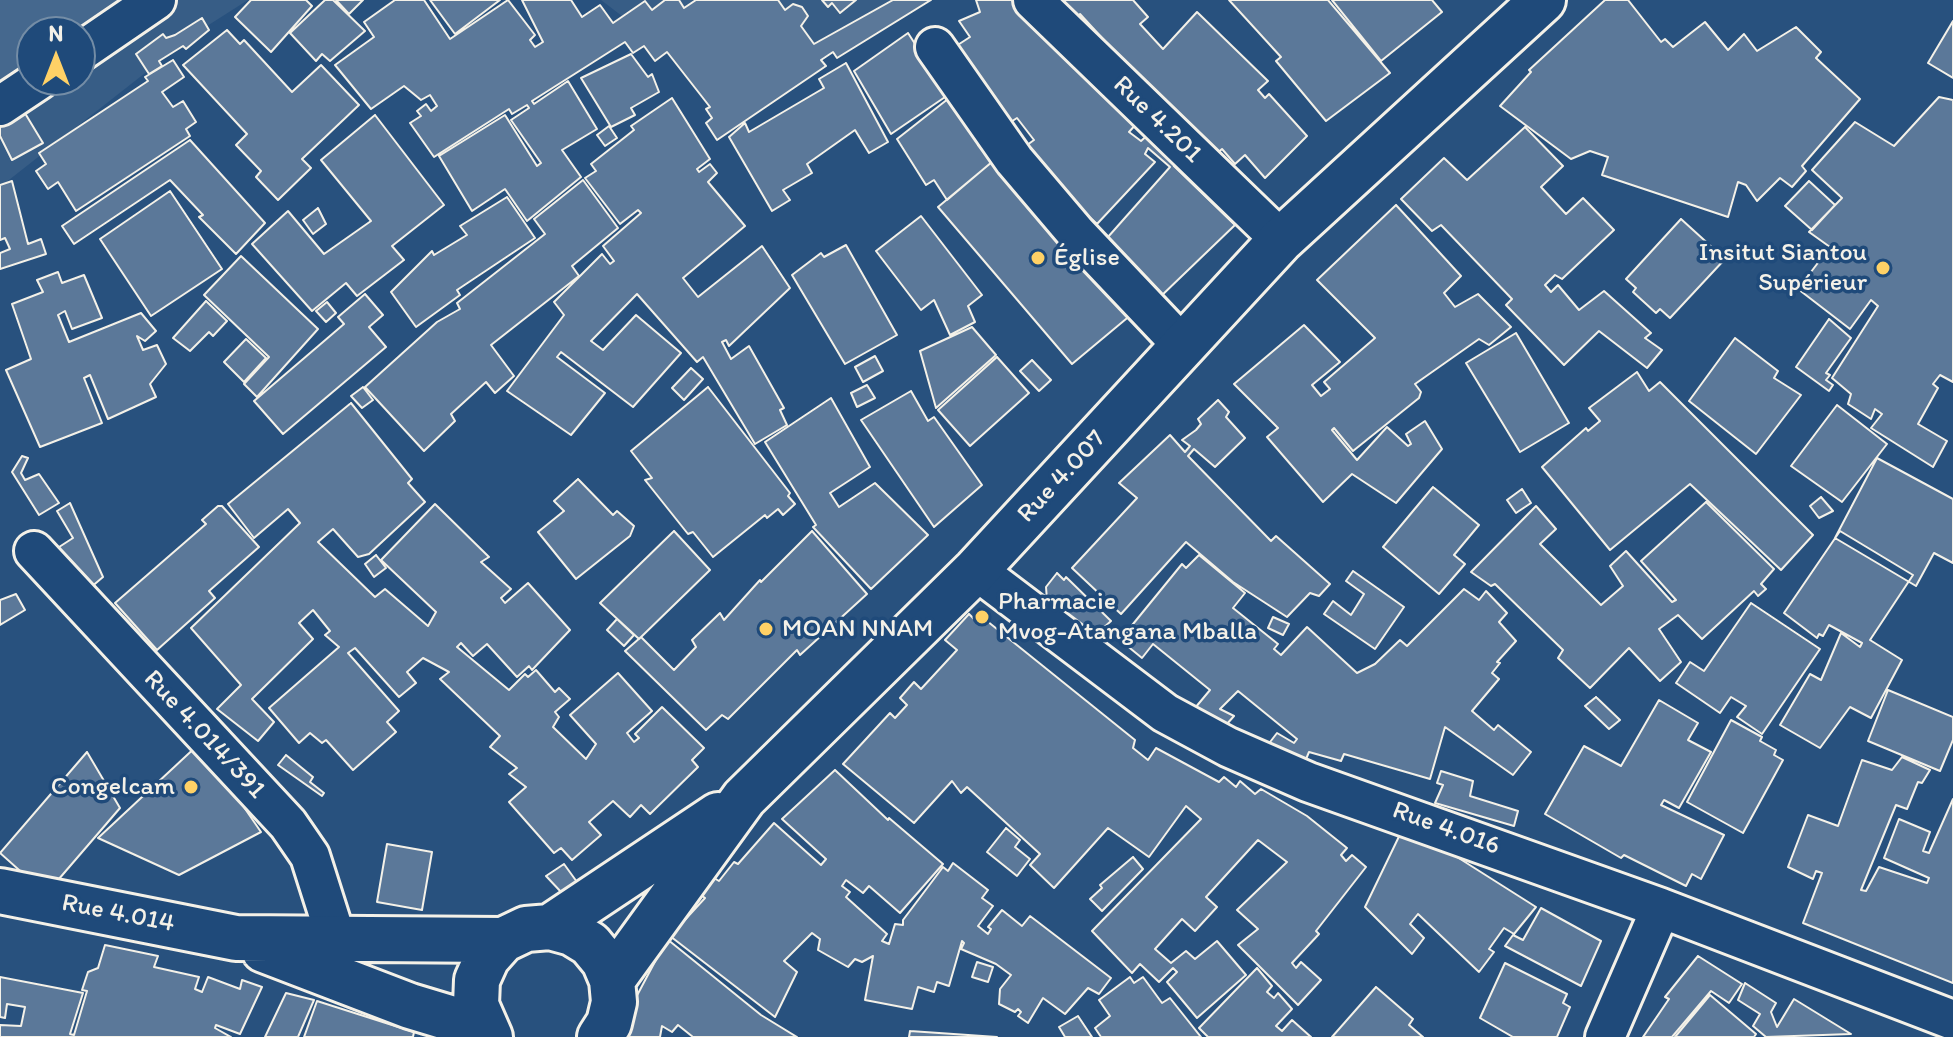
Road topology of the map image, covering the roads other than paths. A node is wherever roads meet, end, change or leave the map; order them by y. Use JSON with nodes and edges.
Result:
{"nodes":[{"id":1,"x":156,"y":0,"type":"edge"},
{"id":2,"x":1033,"y":0,"type":"edge"},
{"id":3,"x":1543,"y":0,"type":"edge"},
{"id":4,"x":96,"y":41,"type":"edge"},
{"id":5,"x":935,"y":47,"type":"dead end"},
{"id":6,"x":1281,"y":240,"type":"junction"},
{"id":7,"x":1183,"y":346,"type":"junction"},
{"id":8,"x":34,"y":551,"type":"dead end"},
{"id":9,"x":976,"y":570,"type":"junction"},
{"id":10,"x":744,"y":798,"type":"junction"},
{"id":11,"x":0,"y":891,"type":"edge"},
{"id":12,"x":1661,"y":908,"type":"junction"},
{"id":13,"x":550,"y":927,"type":"junction"},
{"id":14,"x":236,"y":938,"type":"junction"},
{"id":15,"x":503,"y":940,"type":"junction"},
{"id":16,"x":337,"y":941,"type":"junction"},
{"id":17,"x":612,"y":980,"type":"junction"},
{"id":18,"x":1953,"y":1020,"type":"edge"},
{"id":19,"x":486,"y":1032,"type":"edge"},
{"id":20,"x":600,"y":1037,"type":"edge"},
{"id":21,"x":1605,"y":1037,"type":"edge"}],
"edges":[{"from":1,"to":4,"type":"street"},
{"from":2,"to":6,"type":"street","name":"Rue 4.201"},
{"from":3,"to":6,"type":"main road","name":"Rue 4.007"},
{"from":5,"to":7,"type":"street"},
{"from":6,"to":7,"type":"main road","name":"Rue 4.007"},
{"from":7,"to":9,"type":"main road","name":"Rue 4.007"},
{"from":8,"to":16,"type":"street","name":"Rue 4.014/391"},
{"from":9,"to":10,"type":"main road","name":"Rue 4.007"},
{"from":9,"to":12,"type":"street","name":"Rue 4.016"},
{"from":10,"to":13,"type":"main road"},
{"from":10,"to":17,"type":"main road","name":"Rue 4.007"},
{"from":11,"to":14,"type":"main road","name":"Rue 4.014"},
{"from":12,"to":18,"type":"street","name":"Rue 4.016"},
{"from":12,"to":21,"type":"street"},
{"from":13,"to":15,"type":"main road"},
{"from":13,"to":17,"type":"main road"},
{"from":14,"to":16,"type":"main road"},
{"from":14,"to":19,"type":"main road"},
{"from":15,"to":16,"type":"main road"},
{"from":15,"to":19,"type":"main road"},
{"from":17,"to":20,"type":"main road"}]}
